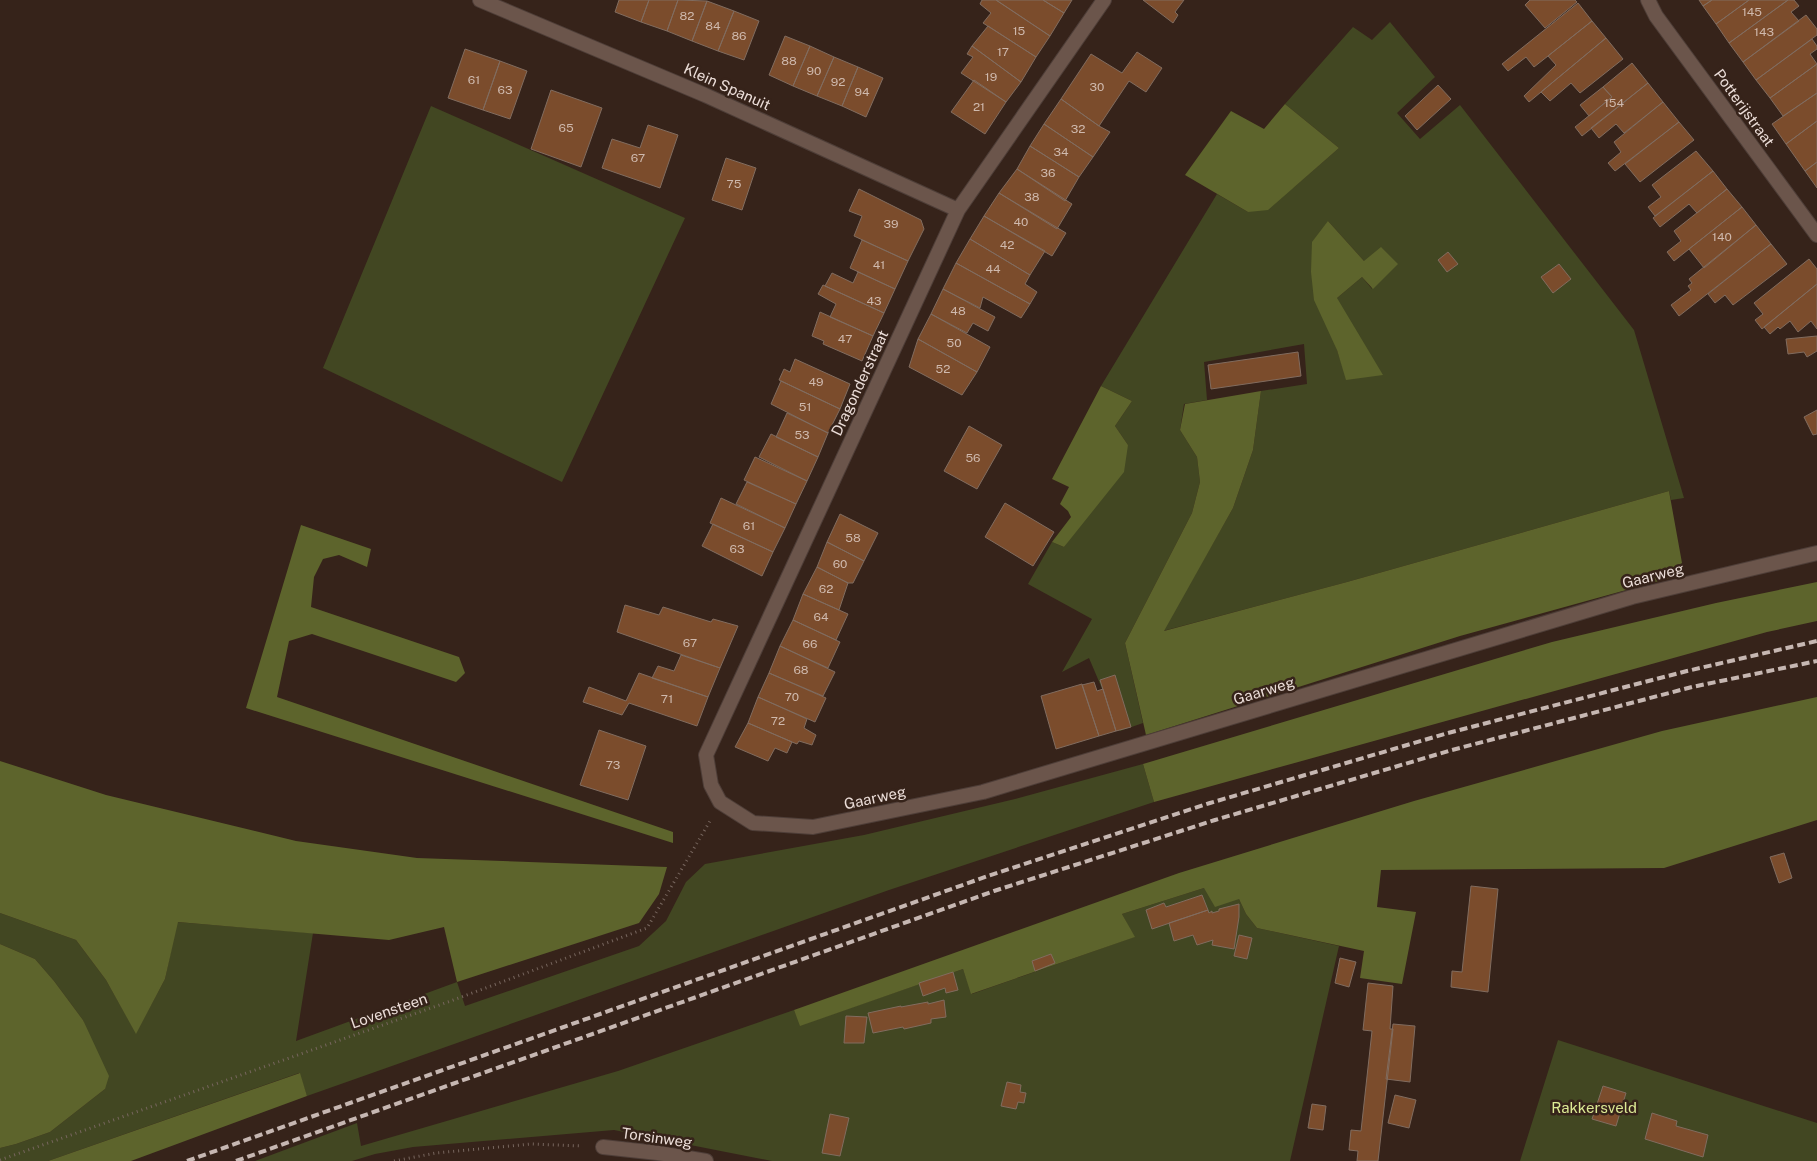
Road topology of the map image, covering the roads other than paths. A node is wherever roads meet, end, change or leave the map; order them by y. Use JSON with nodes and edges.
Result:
{"nodes":[{"id":1,"x":480,"y":0,"type":"edge"},
{"id":2,"x":1104,"y":0,"type":"edge"},
{"id":3,"x":1648,"y":0,"type":"edge"},
{"id":4,"x":958,"y":210,"type":"junction"},
{"id":5,"x":1817,"y":235,"type":"edge"},
{"id":6,"x":1817,"y":553,"type":"edge"},
{"id":7,"x":720,"y":802,"type":"joint"},
{"id":8,"x":603,"y":1147,"type":"road end"},
{"id":9,"x":706,"y":1161,"type":"edge"}],
"edges":[{"from":1,"to":4,"type":"street","name":"Klein Spanuit"},
{"from":2,"to":4,"type":"street","name":"Dragonderstraat"},
{"from":3,"to":5,"type":"street","name":"Potterijstraat"},
{"from":4,"to":7,"type":"street","name":"Dragonderstraat"},
{"from":6,"to":7,"type":"street","name":"Gaarweg"},
{"from":8,"to":9,"type":"street","name":"Torsinweg"}]}
